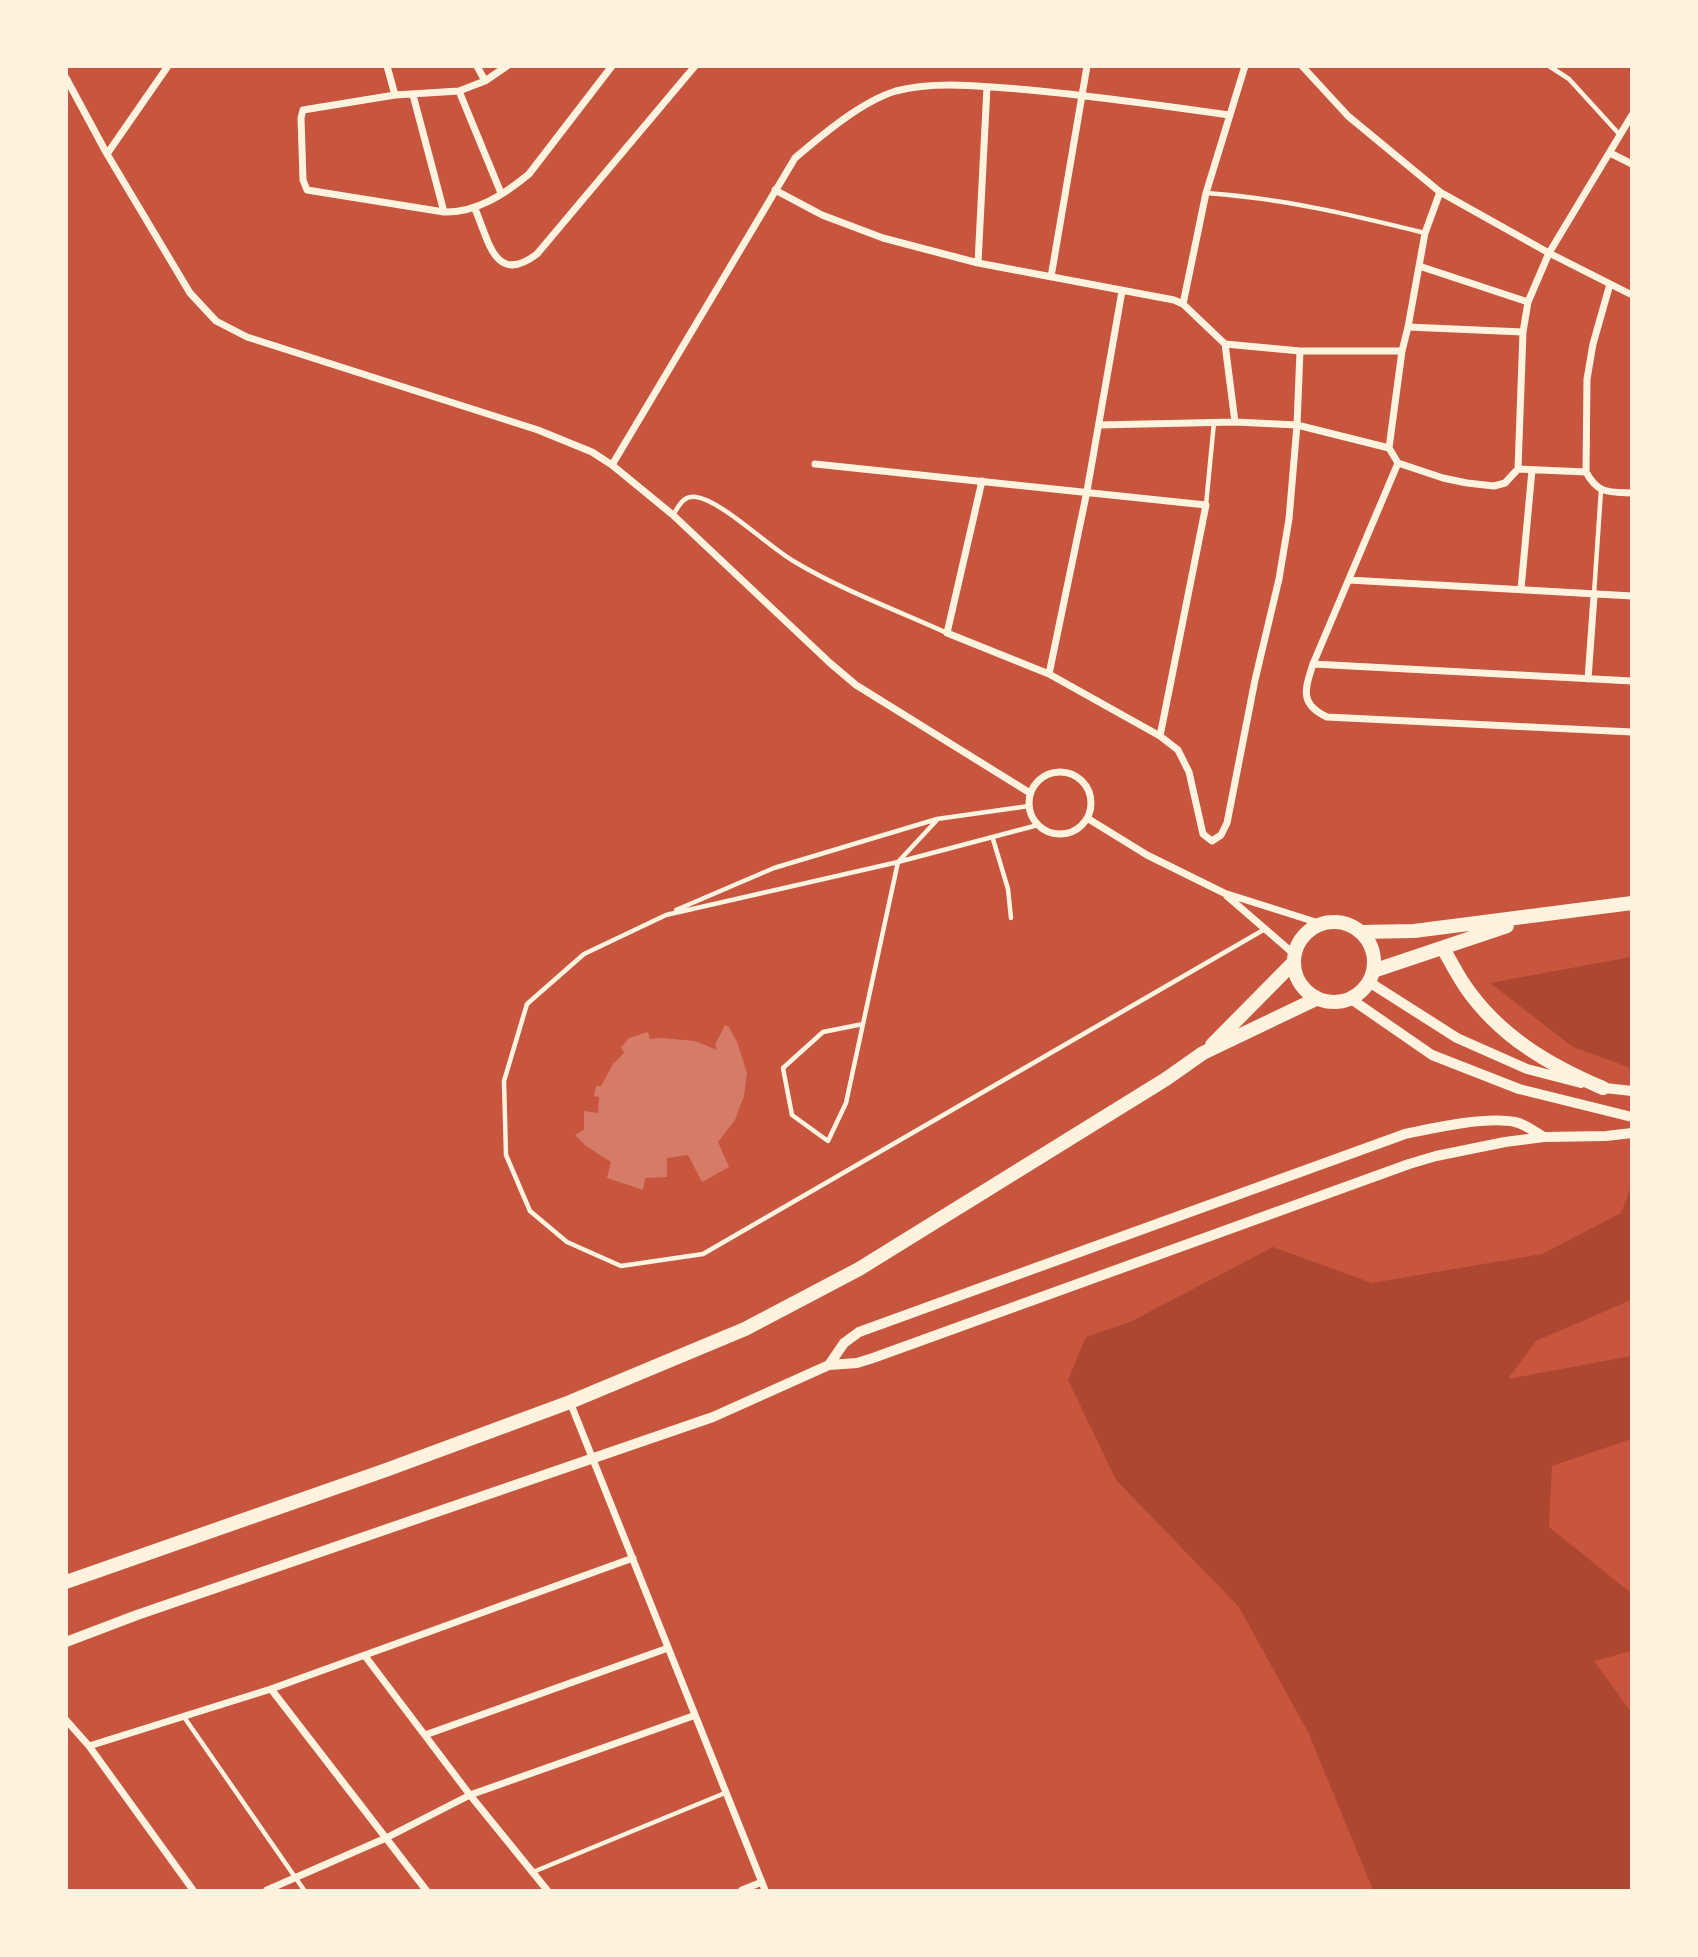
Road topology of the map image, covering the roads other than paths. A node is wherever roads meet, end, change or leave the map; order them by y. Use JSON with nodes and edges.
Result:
{"nodes":[{"id":1,"x":168,"y":66,"type":"edge"},
{"id":2,"x":387,"y":66,"type":"edge"},
{"id":3,"x":477,"y":66,"type":"edge"},
{"id":4,"x":507,"y":66,"type":"edge"},
{"id":5,"x":612,"y":66,"type":"edge"},
{"id":6,"x":695,"y":66,"type":"edge"},
{"id":7,"x":1087,"y":66,"type":"edge"},
{"id":8,"x":1245,"y":66,"type":"edge"},
{"id":9,"x":1302,"y":66,"type":"edge"},
{"id":10,"x":1549,"y":66,"type":"edge"},
{"id":11,"x":66,"y":78,"type":"edge"},
{"id":12,"x":485,"y":81,"type":"junction"},
{"id":13,"x":987,"y":87,"type":"junction"},
{"id":14,"x":459,"y":91,"type":"junction"},
{"id":15,"x":395,"y":95,"type":"junction"},
{"id":16,"x":413,"y":95,"type":"junction"},
{"id":17,"x":1080,"y":95,"type":"junction"},
{"id":18,"x":1632,"y":114,"type":"edge"},
{"id":19,"x":1229,"y":115,"type":"junction"},
{"id":20,"x":1620,"y":135,"type":"junction"},
{"id":21,"x":1610,"y":153,"type":"junction"},
{"id":22,"x":107,"y":155,"type":"junction"},
{"id":23,"x":1632,"y":164,"type":"edge"},
{"id":24,"x":775,"y":190,"type":"junction"},
{"id":25,"x":1440,"y":192,"type":"junction"},
{"id":26,"x":501,"y":193,"type":"junction"},
{"id":27,"x":1206,"y":193,"type":"junction"},
{"id":28,"x":475,"y":209,"type":"junction"},
{"id":29,"x":444,"y":212,"type":"junction"},
{"id":30,"x":1425,"y":233,"type":"junction"},
{"id":31,"x":1549,"y":253,"type":"junction"},
{"id":32,"x":978,"y":262,"type":"junction"},
{"id":33,"x":1419,"y":266,"type":"junction"},
{"id":34,"x":1051,"y":277,"type":"junction"},
{"id":35,"x":1610,"y":284,"type":"junction"},
{"id":36,"x":1122,"y":291,"type":"junction"},
{"id":37,"x":1632,"y":295,"type":"edge"},
{"id":38,"x":1528,"y":302,"type":"junction"},
{"id":39,"x":1183,"y":304,"type":"junction"},
{"id":40,"x":1408,"y":327,"type":"junction"},
{"id":41,"x":1523,"y":332,"type":"junction"},
{"id":42,"x":1224,"y":344,"type":"junction"},
{"id":43,"x":1300,"y":351,"type":"junction"},
{"id":44,"x":1402,"y":351,"type":"junction"},
{"id":45,"x":1214,"y":422,"type":"junction"},
{"id":46,"x":1235,"y":422,"type":"junction"},
{"id":47,"x":1099,"y":425,"type":"junction"},
{"id":48,"x":1297,"y":425,"type":"junction"},
{"id":49,"x":1389,"y":448,"type":"junction"},
{"id":50,"x":1398,"y":463,"type":"junction"},
{"id":51,"x":612,"y":464,"type":"junction"},
{"id":52,"x":815,"y":464,"type":"dead end"},
{"id":53,"x":1518,"y":469,"type":"junction"},
{"id":54,"x":1532,"y":470,"type":"junction"},
{"id":55,"x":1587,"y":472,"type":"junction"},
{"id":56,"x":982,"y":481,"type":"junction"},
{"id":57,"x":1601,"y":490,"type":"junction"},
{"id":58,"x":1087,"y":491,"type":"junction"},
{"id":59,"x":1632,"y":492,"type":"edge"},
{"id":60,"x":1206,"y":505,"type":"junction"},
{"id":61,"x":673,"y":515,"type":"junction"},
{"id":62,"x":1349,"y":580,"type":"junction"},
{"id":63,"x":1521,"y":589,"type":"junction"},
{"id":64,"x":1594,"y":596,"type":"junction"},
{"id":65,"x":1632,"y":596,"type":"edge"},
{"id":66,"x":947,"y":633,"type":"junction"},
{"id":67,"x":1313,"y":664,"type":"junction"},
{"id":68,"x":1049,"y":674,"type":"junction"},
{"id":69,"x":1588,"y":679,"type":"junction"},
{"id":70,"x":1632,"y":681,"type":"edge"},
{"id":71,"x":1632,"y":732,"type":"edge"},
{"id":72,"x":1160,"y":736,"type":"junction"},
{"id":73,"x":1030,"y":793,"type":"junction"},
{"id":74,"x":1029,"y":806,"type":"junction"},
{"id":75,"x":1087,"y":818,"type":"junction"},
{"id":76,"x":937,"y":819,"type":"junction"},
{"id":77,"x":1038,"y":825,"type":"junction"},
{"id":78,"x":993,"y":839,"type":"junction"},
{"id":79,"x":898,"y":862,"type":"junction"},
{"id":80,"x":1224,"y":893,"type":"junction"},
{"id":81,"x":1632,"y":903,"type":"edge"},
{"id":82,"x":666,"y":915,"type":"junction"},
{"id":83,"x":1535,"y":916,"type":"junction"},
{"id":84,"x":1011,"y":918,"type":"dead end"},
{"id":85,"x":1322,"y":924,"type":"junction"},
{"id":86,"x":1265,"y":929,"type":"junction"},
{"id":87,"x":1360,"y":932,"type":"junction"},
{"id":88,"x":1443,"y":948,"type":"junction"},
{"id":89,"x":1293,"y":958,"type":"junction"},
{"id":90,"x":1371,"y":977,"type":"junction"},
{"id":91,"x":1316,"y":999,"type":"junction"},
{"id":92,"x":1351,"y":999,"type":"junction"},
{"id":93,"x":863,"y":1024,"type":"junction"},
{"id":94,"x":1203,"y":1053,"type":"junction"},
{"id":95,"x":1603,"y":1088,"type":"junction"},
{"id":96,"x":1632,"y":1091,"type":"edge"},
{"id":97,"x":1632,"y":1116,"type":"edge"},
{"id":98,"x":1632,"y":1133,"type":"edge"},
{"id":99,"x":1544,"y":1137,"type":"junction"},
{"id":100,"x":829,"y":1364,"type":"junction"},
{"id":101,"x":570,"y":1402,"type":"junction"},
{"id":102,"x":592,"y":1457,"type":"junction"},
{"id":103,"x":633,"y":1558,"type":"junction"},
{"id":104,"x":66,"y":1581,"type":"edge"},
{"id":105,"x":66,"y":1642,"type":"edge"},
{"id":106,"x":668,"y":1648,"type":"junction"},
{"id":107,"x":365,"y":1656,"type":"junction"},
{"id":108,"x":271,"y":1689,"type":"junction"},
{"id":109,"x":184,"y":1716,"type":"junction"},
{"id":110,"x":693,"y":1717,"type":"junction"},
{"id":111,"x":66,"y":1720,"type":"edge"},
{"id":112,"x":425,"y":1735,"type":"junction"},
{"id":113,"x":89,"y":1746,"type":"junction"},
{"id":114,"x":725,"y":1793,"type":"junction"},
{"id":115,"x":470,"y":1795,"type":"junction"},
{"id":116,"x":386,"y":1838,"type":"junction"},
{"id":117,"x":532,"y":1872,"type":"junction"},
{"id":118,"x":295,"y":1878,"type":"junction"},
{"id":119,"x":763,"y":1886,"type":"edge"},
{"id":120,"x":193,"y":1891,"type":"edge"},
{"id":121,"x":267,"y":1891,"type":"edge"},
{"id":122,"x":304,"y":1891,"type":"edge"},
{"id":123,"x":426,"y":1891,"type":"edge"},
{"id":124,"x":547,"y":1891,"type":"edge"},
{"id":125,"x":742,"y":1891,"type":"edge"}],
"edges":[{"from":1,"to":22,"type":"street"},
{"from":2,"to":15,"type":"street"},
{"from":3,"to":12,"type":"street"},
{"from":4,"to":12,"type":"street"},
{"from":5,"to":26,"type":"street"},
{"from":6,"to":28,"type":"street"},
{"from":7,"to":17,"type":"street"},
{"from":8,"to":19,"type":"street"},
{"from":9,"to":25,"type":"street"},
{"from":10,"to":20,"type":"lane"},
{"from":11,"to":22,"type":"street"},
{"from":12,"to":14,"type":"street"},
{"from":13,"to":17,"type":"street"},
{"from":13,"to":24,"type":"street"},
{"from":13,"to":32,"type":"street"},
{"from":14,"to":16,"type":"street"},
{"from":14,"to":26,"type":"street"},
{"from":15,"to":16,"type":"street"},
{"from":15,"to":29,"type":"street"},
{"from":16,"to":29,"type":"street"},
{"from":17,"to":19,"type":"street"},
{"from":17,"to":34,"type":"street"},
{"from":18,"to":20,"type":"street"},
{"from":19,"to":27,"type":"street"},
{"from":20,"to":21,"type":"street"},
{"from":21,"to":23,"type":"street"},
{"from":21,"to":31,"type":"street"},
{"from":22,"to":51,"type":"street"},
{"from":24,"to":32,"type":"street"},
{"from":24,"to":51,"type":"street"},
{"from":25,"to":30,"type":"street"},
{"from":25,"to":31,"type":"street"},
{"from":26,"to":28,"type":"street"},
{"from":27,"to":30,"type":"lane"},
{"from":27,"to":39,"type":"street"},
{"from":28,"to":29,"type":"street"},
{"from":30,"to":33,"type":"street"},
{"from":31,"to":35,"type":"street"},
{"from":31,"to":38,"type":"street"},
{"from":32,"to":34,"type":"street"},
{"from":33,"to":38,"type":"street"},
{"from":33,"to":40,"type":"street"},
{"from":34,"to":36,"type":"street"},
{"from":35,"to":37,"type":"street"},
{"from":35,"to":55,"type":"street"},
{"from":36,"to":39,"type":"street"},
{"from":36,"to":47,"type":"street"},
{"from":38,"to":41,"type":"street"},
{"from":39,"to":42,"type":"street"},
{"from":40,"to":41,"type":"street"},
{"from":40,"to":44,"type":"street"},
{"from":41,"to":53,"type":"street"},
{"from":42,"to":43,"type":"street"},
{"from":42,"to":46,"type":"street"},
{"from":43,"to":44,"type":"street"},
{"from":43,"to":48,"type":"street"},
{"from":44,"to":49,"type":"street"},
{"from":45,"to":46,"type":"street"},
{"from":45,"to":47,"type":"street"},
{"from":45,"to":60,"type":"lane"},
{"from":46,"to":48,"type":"street"},
{"from":47,"to":58,"type":"street"},
{"from":48,"to":49,"type":"street"},
{"from":48,"to":72,"type":"street"},
{"from":49,"to":50,"type":"street"},
{"from":50,"to":53,"type":"street"},
{"from":50,"to":62,"type":"street"},
{"from":51,"to":61,"type":"street"},
{"from":52,"to":56,"type":"street"},
{"from":53,"to":54,"type":"street"},
{"from":54,"to":55,"type":"street"},
{"from":54,"to":63,"type":"street"},
{"from":55,"to":57,"type":"street"},
{"from":56,"to":58,"type":"street"},
{"from":56,"to":66,"type":"street"},
{"from":57,"to":59,"type":"street"},
{"from":57,"to":64,"type":"lane"},
{"from":58,"to":60,"type":"street"},
{"from":58,"to":68,"type":"street"},
{"from":60,"to":72,"type":"street"},
{"from":61,"to":66,"type":"lane"},
{"from":61,"to":73,"type":"street"},
{"from":62,"to":63,"type":"street"},
{"from":62,"to":67,"type":"street"},
{"from":63,"to":64,"type":"street"},
{"from":64,"to":65,"type":"street"},
{"from":64,"to":69,"type":"street"},
{"from":66,"to":68,"type":"street"},
{"from":67,"to":69,"type":"street"},
{"from":67,"to":71,"type":"street"},
{"from":68,"to":72,"type":"street"},
{"from":69,"to":70,"type":"street"},
{"from":73,"to":74,"type":"street"},
{"from":73,"to":75,"type":"street"},
{"from":74,"to":76,"type":"lane"},
{"from":74,"to":77,"type":"street"},
{"from":75,"to":77,"type":"street"},
{"from":75,"to":80,"type":"street"},
{"from":76,"to":79,"type":"lane"},
{"from":76,"to":82,"type":"lane"},
{"from":77,"to":78,"type":"lane"},
{"from":78,"to":79,"type":"lane"},
{"from":78,"to":84,"type":"lane"},
{"from":79,"to":82,"type":"lane"},
{"from":79,"to":93,"type":"lane"},
{"from":80,"to":85,"type":"street"},
{"from":80,"to":86,"type":"street"},
{"from":81,"to":83,"type":"main road"},
{"from":82,"to":86,"type":"lane"},
{"from":83,"to":87,"type":"main road"},
{"from":83,"to":88,"type":"main road"},
{"from":85,"to":87,"type":"main road"},
{"from":85,"to":89,"type":"main road"},
{"from":86,"to":89,"type":"street"},
{"from":87,"to":90,"type":"main road"},
{"from":88,"to":90,"type":"main road"},
{"from":88,"to":95,"type":"main road"},
{"from":89,"to":91,"type":"main road"},
{"from":89,"to":94,"type":"main road"},
{"from":90,"to":92,"type":"main road"},
{"from":90,"to":95,"type":"street"},
{"from":91,"to":92,"type":"main road"},
{"from":91,"to":94,"type":"main road"},
{"from":92,"to":97,"type":"street"},
{"from":93,"to":93,"type":"lane"},
{"from":94,"to":101,"type":"main road"},
{"from":95,"to":96,"type":"street"},
{"from":98,"to":99,"type":"street"},
{"from":99,"to":100,"type":"street"},
{"from":99,"to":100,"type":"street"},
{"from":100,"to":102,"type":"street"},
{"from":101,"to":102,"type":"street"},
{"from":101,"to":104,"type":"main road"},
{"from":102,"to":103,"type":"street"},
{"from":102,"to":105,"type":"street"},
{"from":103,"to":106,"type":"street"},
{"from":103,"to":107,"type":"street"},
{"from":106,"to":110,"type":"street"},
{"from":106,"to":112,"type":"street"},
{"from":107,"to":108,"type":"street"},
{"from":107,"to":112,"type":"street"},
{"from":108,"to":109,"type":"street"},
{"from":108,"to":116,"type":"street"},
{"from":109,"to":113,"type":"street"},
{"from":109,"to":118,"type":"lane"},
{"from":110,"to":114,"type":"street"},
{"from":110,"to":115,"type":"street"},
{"from":111,"to":113,"type":"street"},
{"from":112,"to":115,"type":"street"},
{"from":113,"to":120,"type":"street"},
{"from":114,"to":117,"type":"lane"},
{"from":114,"to":119,"type":"street"},
{"from":115,"to":116,"type":"street"},
{"from":115,"to":117,"type":"street"},
{"from":116,"to":118,"type":"street"},
{"from":116,"to":123,"type":"street"},
{"from":117,"to":124,"type":"street"},
{"from":118,"to":121,"type":"street"},
{"from":118,"to":122,"type":"lane"},
{"from":119,"to":125,"type":"street"}]}
